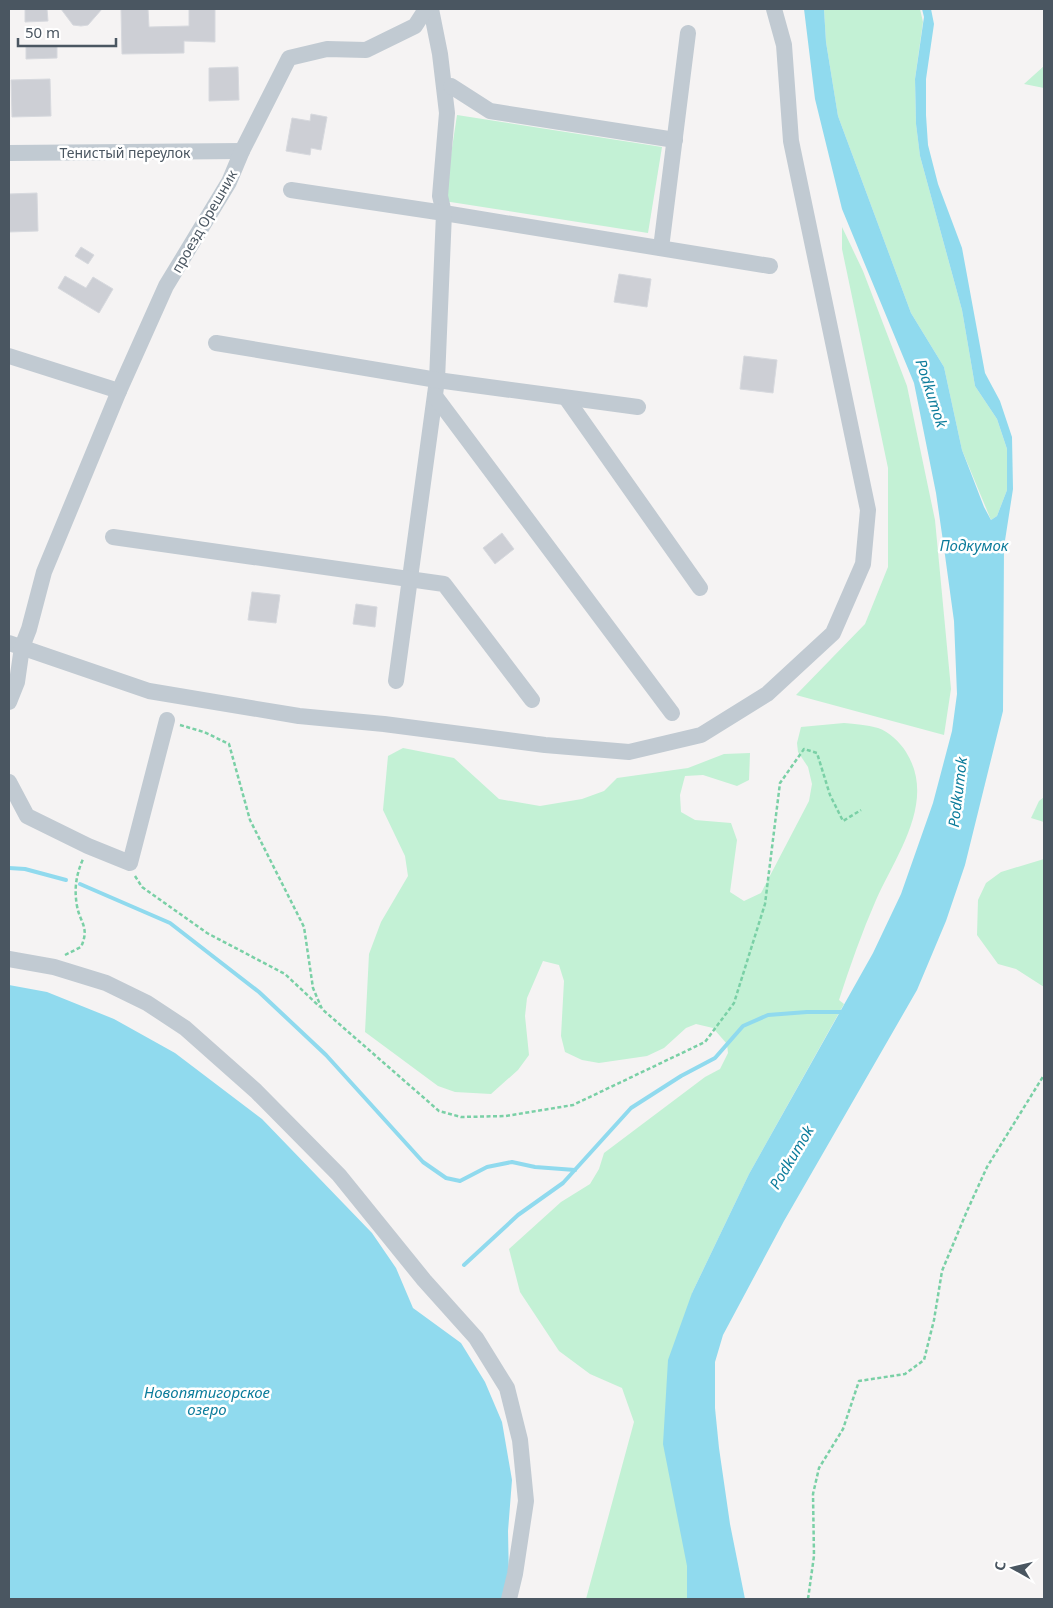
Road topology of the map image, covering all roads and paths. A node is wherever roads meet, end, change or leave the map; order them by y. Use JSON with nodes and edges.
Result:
{"nodes":[{"id":1,"x":426,"y":9,"type":"edge"},
{"id":2,"x":431,"y":9,"type":"edge"},
{"id":3,"x":774,"y":9,"type":"edge"},
{"id":4,"x":688,"y":33,"type":"dead end"},
{"id":5,"x":450,"y":86,"type":"dead end"},
{"id":6,"x":675,"y":140,"type":"junction"},
{"id":7,"x":242,"y":151,"type":"junction"},
{"id":8,"x":9,"y":152,"type":"edge"},
{"id":9,"x":291,"y":190,"type":"dead end"},
{"id":10,"x":444,"y":213,"type":"junction"},
{"id":11,"x":661,"y":248,"type":"junction"},
{"id":12,"x":770,"y":266,"type":"dead end"},
{"id":13,"x":216,"y":343,"type":"dead end"},
{"id":14,"x":9,"y":356,"type":"edge"},
{"id":15,"x":436,"y":388,"type":"junction"},
{"id":16,"x":119,"y":391,"type":"junction"},
{"id":17,"x":566,"y":398,"type":"junction"},
{"id":18,"x":638,"y":407,"type":"dead end"},
{"id":19,"x":113,"y":537,"type":"dead end"},
{"id":20,"x":410,"y":579,"type":"junction"},
{"id":21,"x":700,"y":588,"type":"dead end"},
{"id":22,"x":15,"y":645,"type":"edge"},
{"id":23,"x":396,"y":681,"type":"dead end"},
{"id":24,"x":532,"y":700,"type":"dead end"},
{"id":25,"x":9,"y":702,"type":"edge"},
{"id":26,"x":672,"y":713,"type":"dead end"},
{"id":27,"x":167,"y":720,"type":"joint"},
{"id":28,"x":9,"y":782,"type":"edge"},
{"id":29,"x":861,"y":810,"type":"dead end"},
{"id":30,"x":88,"y":846,"type":"junction"},
{"id":31,"x":130,"y":863,"type":"junction"},
{"id":32,"x":9,"y":959,"type":"edge"},
{"id":33,"x":54,"y":967,"type":"junction"},
{"id":34,"x":322,"y":1009,"type":"junction"},
{"id":35,"x":1044,"y":1075,"type":"edge"},
{"id":36,"x":509,"y":1599,"type":"edge"},
{"id":37,"x":808,"y":1599,"type":"edge"}],
"edges":[{"from":1,"to":7,"type":"street","name":"проезд Орешник"},
{"from":2,"to":10,"type":"street"},
{"from":3,"to":22,"type":"street"},
{"from":4,"to":6,"type":"street"},
{"from":5,"to":6,"type":"street"},
{"from":6,"to":11,"type":"street"},
{"from":7,"to":8,"type":"street","name":"Тенистый переулок"},
{"from":7,"to":16,"type":"street","name":"проезд Орешник"},
{"from":9,"to":10,"type":"street"},
{"from":10,"to":11,"type":"street"},
{"from":10,"to":15,"type":"street"},
{"from":11,"to":12,"type":"street"},
{"from":13,"to":15,"type":"street"},
{"from":14,"to":16,"type":"street"},
{"from":15,"to":17,"type":"street"},
{"from":15,"to":20,"type":"street"},
{"from":15,"to":26,"type":"street"},
{"from":16,"to":22,"type":"street","name":"проезд Орешник"},
{"from":17,"to":18,"type":"street"},
{"from":17,"to":21,"type":"street"},
{"from":19,"to":20,"type":"street"},
{"from":20,"to":23,"type":"street"},
{"from":20,"to":24,"type":"street"},
{"from":22,"to":25,"type":"street","name":"проезд Орешник"},
{"from":27,"to":31,"type":"street"},
{"from":27,"to":34,"type":"path"},
{"from":28,"to":30,"type":"street"},
{"from":29,"to":34,"type":"path"},
{"from":30,"to":31,"type":"street"},
{"from":30,"to":33,"type":"path"},
{"from":31,"to":34,"type":"path"},
{"from":32,"to":33,"type":"street"},
{"from":33,"to":36,"type":"street"},
{"from":35,"to":37,"type":"path"}]}
